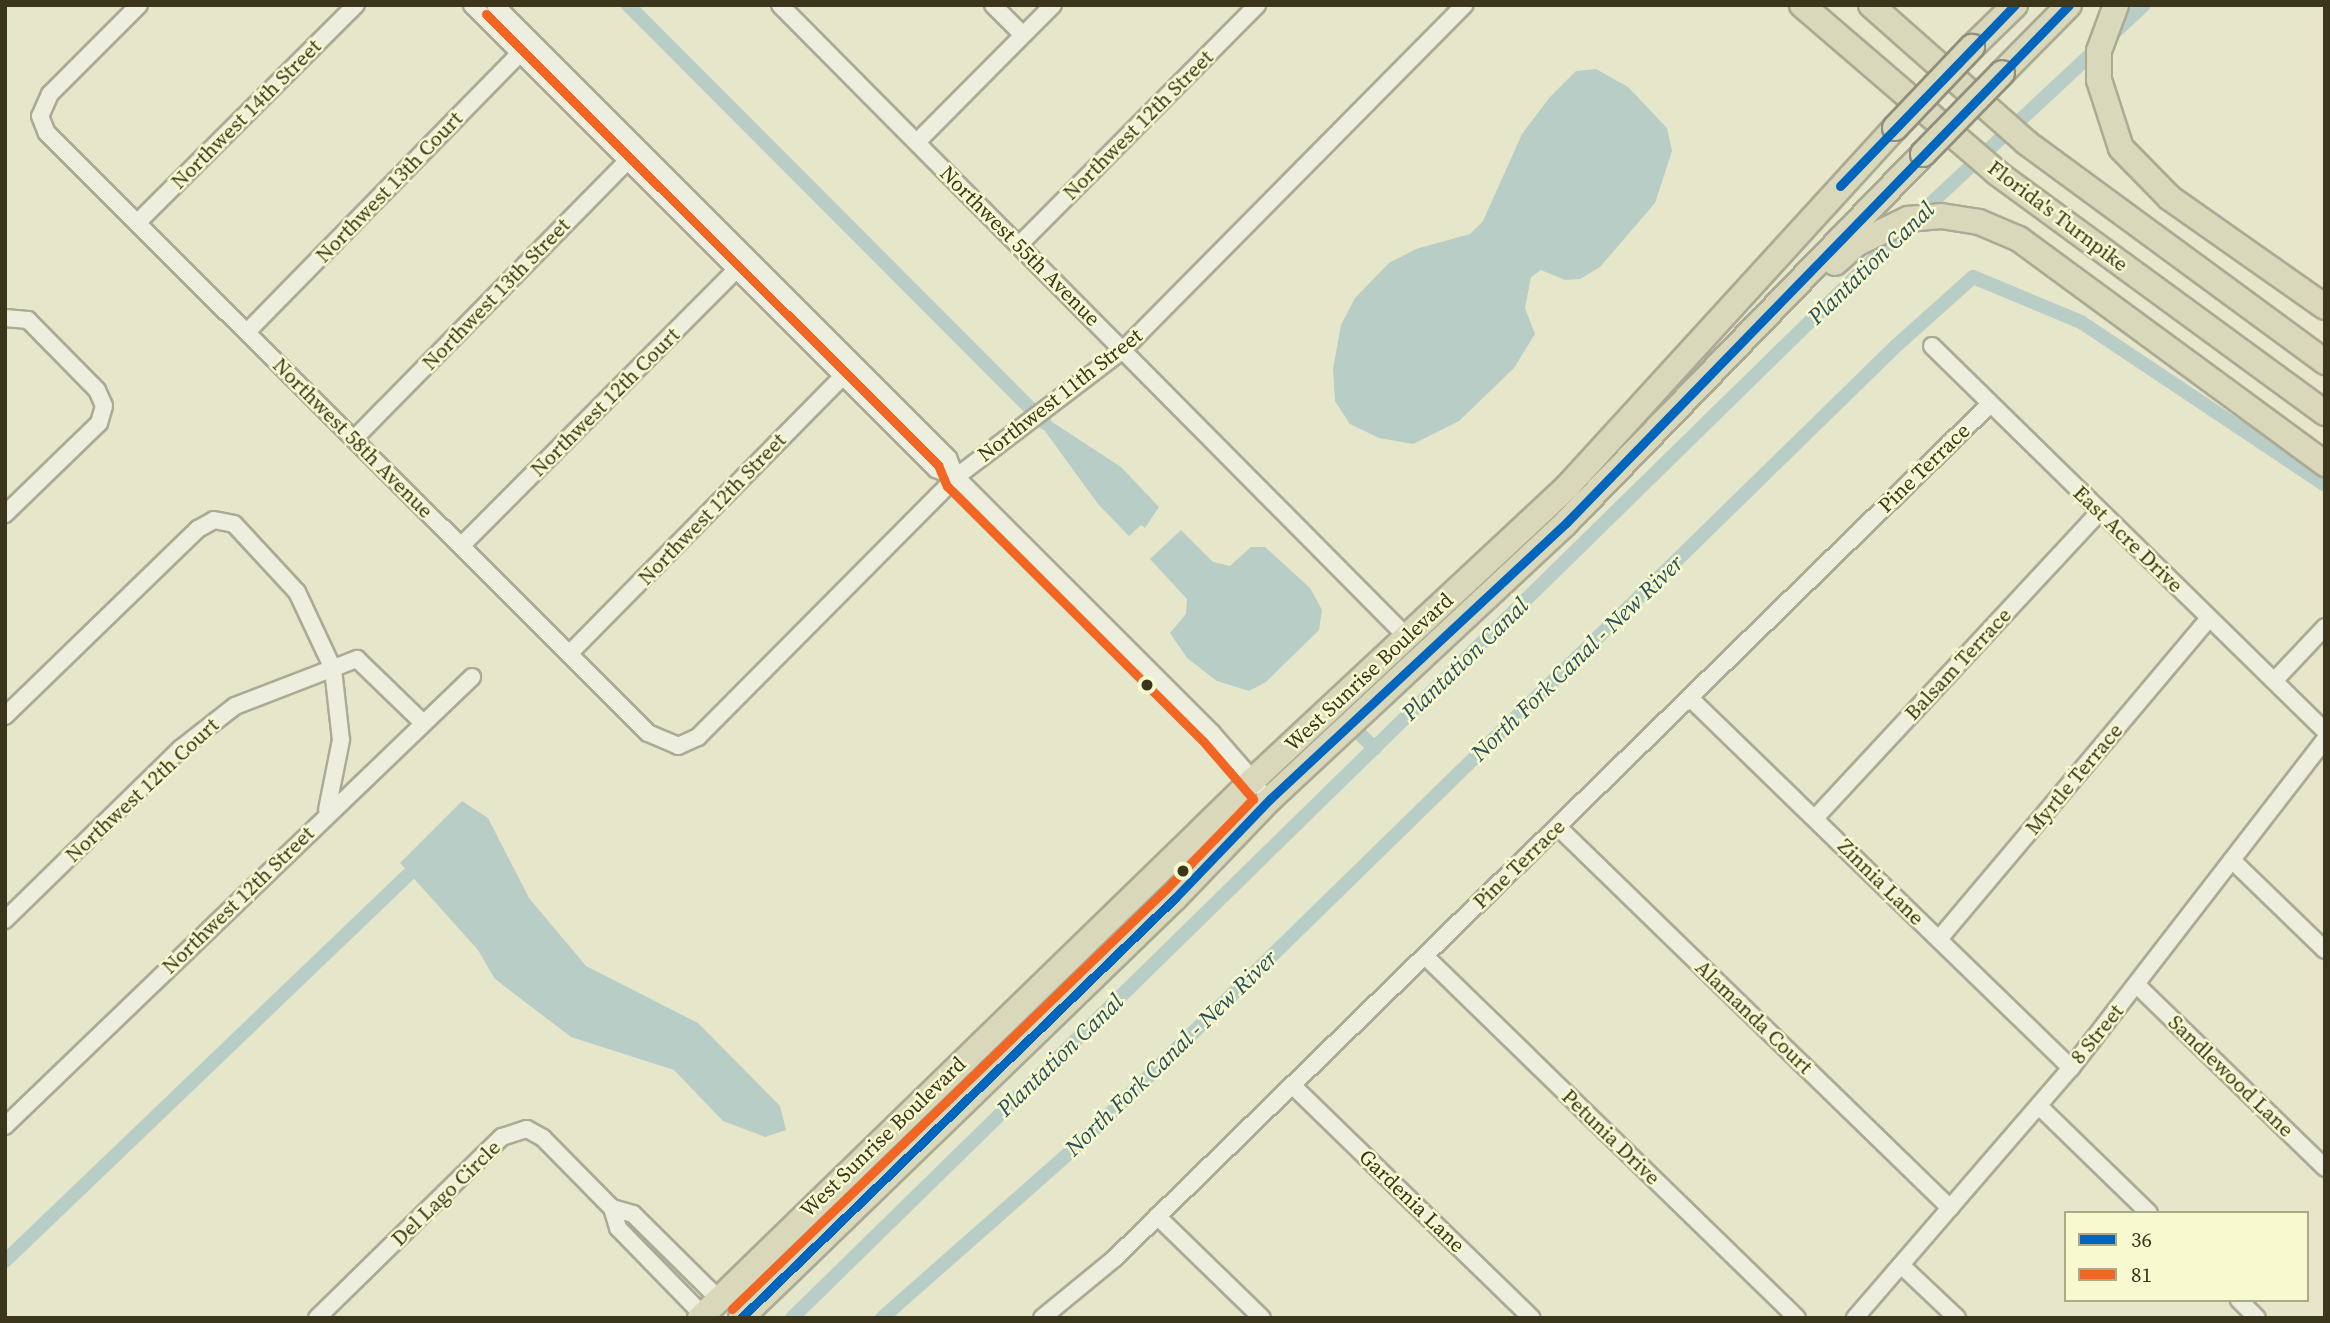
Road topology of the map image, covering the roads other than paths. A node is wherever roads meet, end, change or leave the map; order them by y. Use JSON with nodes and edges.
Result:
{"nodes":[{"id":1,"x":139,"y":5,"type":"edge"},
{"id":2,"x":356,"y":5,"type":"edge"},
{"id":3,"x":472,"y":5,"type":"edge"},
{"id":4,"x":495,"y":5,"type":"edge"},
{"id":5,"x":780,"y":5,"type":"edge"},
{"id":6,"x":993,"y":5,"type":"edge"},
{"id":7,"x":1052,"y":5,"type":"edge"},
{"id":8,"x":1258,"y":5,"type":"edge"},
{"id":9,"x":1464,"y":5,"type":"edge"},
{"id":10,"x":1802,"y":5,"type":"edge"},
{"id":11,"x":2015,"y":5,"type":"edge"},
{"id":12,"x":2069,"y":5,"type":"edge"},
{"id":13,"x":2116,"y":5,"type":"edge"},
{"id":14,"x":1872,"y":6,"type":"edge"},
{"id":15,"x":1023,"y":35,"type":"junction"},
{"id":16,"x":526,"y":47,"type":"junction"},
{"id":17,"x":917,"y":142,"type":"junction"},
{"id":18,"x":633,"y":155,"type":"junction"},
{"id":19,"x":137,"y":223,"type":"junction"},
{"id":20,"x":1019,"y":245,"type":"junction"},
{"id":21,"x":742,"y":264,"type":"junction"},
{"id":22,"x":2325,"y":307,"type":"edge"},
{"id":23,"x":7,"y":317,"type":"edge"},
{"id":24,"x":247,"y":332,"type":"junction"},
{"id":25,"x":1933,"y":346,"type":"dead end"},
{"id":26,"x":1124,"y":349,"type":"junction"},
{"id":27,"x":2325,"y":362,"type":"edge"},
{"id":28,"x":848,"y":370,"type":"junction"},
{"id":29,"x":1990,"y":404,"type":"junction"},
{"id":30,"x":2325,"y":412,"type":"edge"},
{"id":31,"x":354,"y":439,"type":"junction"},
{"id":32,"x":2325,"y":464,"type":"edge"},
{"id":33,"x":956,"y":477,"type":"junction"},
{"id":34,"x":2101,"y":511,"type":"junction"},
{"id":35,"x":5,"y":514,"type":"edge"},
{"id":36,"x":461,"y":546,"type":"junction"},
{"id":37,"x":2209,"y":618,"type":"junction"},
{"id":38,"x":2325,"y":627,"type":"edge"},
{"id":39,"x":1407,"y":637,"type":"junction"},
{"id":40,"x":1434,"y":649,"type":"junction"},
{"id":41,"x":569,"y":654,"type":"junction"},
{"id":42,"x":333,"y":669,"type":"junction"},
{"id":43,"x":472,"y":677,"type":"dead end"},
{"id":44,"x":2275,"y":680,"type":"junction"},
{"id":45,"x":1690,"y":698,"type":"junction"},
{"id":46,"x":5,"y":716,"type":"edge"},
{"id":47,"x":422,"y":722,"type":"junction"},
{"id":48,"x":2325,"y":731,"type":"edge"},
{"id":49,"x":2325,"y":738,"type":"edge"},
{"id":50,"x":678,"y":746,"type":"joint"},
{"id":51,"x":1253,"y":780,"type":"junction"},
{"id":52,"x":1270,"y":799,"type":"junction"},
{"id":53,"x":324,"y":816,"type":"junction"},
{"id":54,"x":1816,"y":817,"type":"junction"},
{"id":55,"x":1558,"y":827,"type":"junction"},
{"id":56,"x":2232,"y":860,"type":"junction"},
{"id":57,"x":5,"y":920,"type":"edge"},
{"id":58,"x":1939,"y":939,"type":"junction"},
{"id":59,"x":2325,"y":950,"type":"edge"},
{"id":60,"x":1425,"y":956,"type":"junction"},
{"id":61,"x":2137,"y":985,"type":"junction"},
{"id":62,"x":991,"y":1035,"type":"junction"},
{"id":63,"x":2071,"y":1068,"type":"junction"},
{"id":64,"x":1292,"y":1085,"type":"junction"},
{"id":65,"x":2039,"y":1106,"type":"junction"},
{"id":66,"x":945,"y":1122,"type":"junction"},
{"id":67,"x":5,"y":1126,"type":"edge"},
{"id":68,"x":2325,"y":1168,"type":"edge"},
{"id":69,"x":819,"y":1198,"type":"junction"},
{"id":70,"x":612,"y":1208,"type":"junction"},
{"id":71,"x":1950,"y":1208,"type":"junction"},
{"id":72,"x":2147,"y":1211,"type":"edge"},
{"id":73,"x":1157,"y":1216,"type":"junction"},
{"id":74,"x":1900,"y":1265,"type":"junction"},
{"id":75,"x":2241,"y":1302,"type":"edge"},
{"id":76,"x":709,"y":1312,"type":"edge"},
{"id":77,"x":742,"y":1317,"type":"edge"},
{"id":78,"x":317,"y":1318,"type":"edge"},
{"id":79,"x":1042,"y":1318,"type":"edge"},
{"id":80,"x":1262,"y":1318,"type":"edge"},
{"id":81,"x":1532,"y":1318,"type":"edge"},
{"id":82,"x":1797,"y":1318,"type":"edge"},
{"id":83,"x":1855,"y":1318,"type":"edge"},
{"id":84,"x":1957,"y":1318,"type":"edge"},
{"id":85,"x":2257,"y":1318,"type":"edge"}],
"edges":[{"from":1,"to":19,"type":"street","name":"Northwest 58th Avenue"},
{"from":2,"to":19,"type":"street","name":"Northwest 14th Street"},
{"from":3,"to":16,"type":"street"},
{"from":4,"to":16,"type":"street"},
{"from":5,"to":17,"type":"street","name":"Northwest 55th Avenue"},
{"from":6,"to":15,"type":"street"},
{"from":7,"to":15,"type":"street"},
{"from":8,"to":20,"type":"street","name":"Northwest 12th Street"},
{"from":9,"to":26,"type":"street","name":"Northwest 11th Street"},
{"from":10,"to":30,"type":"highway","name":"Florida's Turnpike"},
{"from":11,"to":39,"type":"highway","name":"West Sunrise Boulevard","bridge":true},
{"from":12,"to":40,"type":"highway","name":"West Sunrise Boulevard","bridge":true},
{"from":13,"to":22,"type":"highway"},
{"from":14,"to":27,"type":"highway","name":"Florida's Turnpike"},
{"from":15,"to":17,"type":"street"},
{"from":16,"to":18,"type":"street"},
{"from":16,"to":24,"type":"street","name":"Northwest 13th Court"},
{"from":17,"to":20,"type":"street","name":"Northwest 55th Avenue"},
{"from":18,"to":21,"type":"street"},
{"from":18,"to":31,"type":"street","name":"Northwest 13th Street"},
{"from":19,"to":24,"type":"street","name":"Northwest 58th Avenue"},
{"from":20,"to":26,"type":"street","name":"Northwest 55th Avenue"},
{"from":21,"to":28,"type":"street"},
{"from":21,"to":36,"type":"street","name":"Northwest 12th Court"},
{"from":23,"to":35,"type":"street"},
{"from":24,"to":31,"type":"street","name":"Northwest 58th Avenue"},
{"from":25,"to":29,"type":"street","name":"East Acre Drive"},
{"from":26,"to":33,"type":"street","name":"Northwest 11th Street"},
{"from":26,"to":39,"type":"street","name":"Northwest 55th Avenue"},
{"from":28,"to":33,"type":"street"},
{"from":28,"to":41,"type":"street","name":"Northwest 12th Street"},
{"from":29,"to":34,"type":"street","name":"East Acre Drive"},
{"from":29,"to":45,"type":"street","name":"Pine Terrace"},
{"from":31,"to":36,"type":"street","name":"Northwest 58th Avenue"},
{"from":32,"to":40,"type":"highway"},
{"from":33,"to":50,"type":"street","name":"Northwest 11th Street"},
{"from":33,"to":51,"type":"street"},
{"from":34,"to":37,"type":"street","name":"East Acre Drive"},
{"from":34,"to":54,"type":"street","name":"Balsam Terrace"},
{"from":36,"to":41,"type":"street","name":"Northwest 58th Avenue"},
{"from":37,"to":44,"type":"street","name":"East Acre Drive"},
{"from":37,"to":58,"type":"street","name":"Myrtle Terrace"},
{"from":38,"to":44,"type":"street"},
{"from":39,"to":51,"type":"highway","name":"West Sunrise Boulevard"},
{"from":40,"to":52,"type":"highway","name":"West Sunrise Boulevard"},
{"from":41,"to":50,"type":"street","name":"Northwest 58th Avenue"},
{"from":42,"to":46,"type":"street"},
{"from":42,"to":47,"type":"street","name":"Northwest 12th Court"},
{"from":42,"to":53,"type":"street"},
{"from":42,"to":57,"type":"street","name":"Northwest 12th Court"},
{"from":43,"to":47,"type":"street","name":"Northwest 12th Street"},
{"from":44,"to":48,"type":"street","name":"East Acre Drive"},
{"from":45,"to":54,"type":"street","name":"Zinnia Lane"},
{"from":45,"to":55,"type":"street","name":"Pine Terrace"},
{"from":47,"to":53,"type":"street","name":"Northwest 12th Street"},
{"from":49,"to":56,"type":"street","name":"8 Street"},
{"from":51,"to":52,"type":"street"},
{"from":51,"to":62,"type":"highway","name":"West Sunrise Boulevard"},
{"from":52,"to":66,"type":"highway","name":"West Sunrise Boulevard"},
{"from":53,"to":67,"type":"street","name":"Northwest 12th Street"},
{"from":54,"to":58,"type":"street","name":"Zinnia Lane"},
{"from":55,"to":60,"type":"street","name":"Pine Terrace"},
{"from":55,"to":71,"type":"street","name":"Alamanda Court"},
{"from":56,"to":59,"type":"street"},
{"from":56,"to":61,"type":"street","name":"8 Street"},
{"from":58,"to":63,"type":"street","name":"Zinnia Lane"},
{"from":60,"to":64,"type":"street","name":"Pine Terrace"},
{"from":60,"to":82,"type":"street","name":"Petunia Drive"},
{"from":61,"to":63,"type":"street","name":"8 Street"},
{"from":61,"to":68,"type":"street","name":"Sandlewood Lane"},
{"from":62,"to":66,"type":"highway"},
{"from":62,"to":69,"type":"highway","name":"West Sunrise Boulevard"},
{"from":63,"to":65,"type":"street","name":"8 Street"},
{"from":64,"to":73,"type":"street","name":"Pine Terrace"},
{"from":64,"to":81,"type":"street","name":"Gardenia Lane"},
{"from":65,"to":71,"type":"street","name":"8 Street"},
{"from":65,"to":72,"type":"street"},
{"from":66,"to":77,"type":"highway","name":"West Sunrise Boulevard"},
{"from":69,"to":76,"type":"highway","name":"West Sunrise Boulevard"},
{"from":69,"to":77,"type":"highway"},
{"from":70,"to":76,"type":"street","name":"Del Lago Circle"},
{"from":70,"to":76,"type":"street","name":"Del Lago Circle"},
{"from":70,"to":78,"type":"street","name":"Del Lago Circle"},
{"from":71,"to":74,"type":"street","name":"8 Street"},
{"from":73,"to":79,"type":"street","name":"Pine Terrace"},
{"from":73,"to":80,"type":"street"},
{"from":74,"to":83,"type":"street","name":"8 Street"},
{"from":74,"to":84,"type":"street"},
{"from":75,"to":85,"type":"street"}]}
